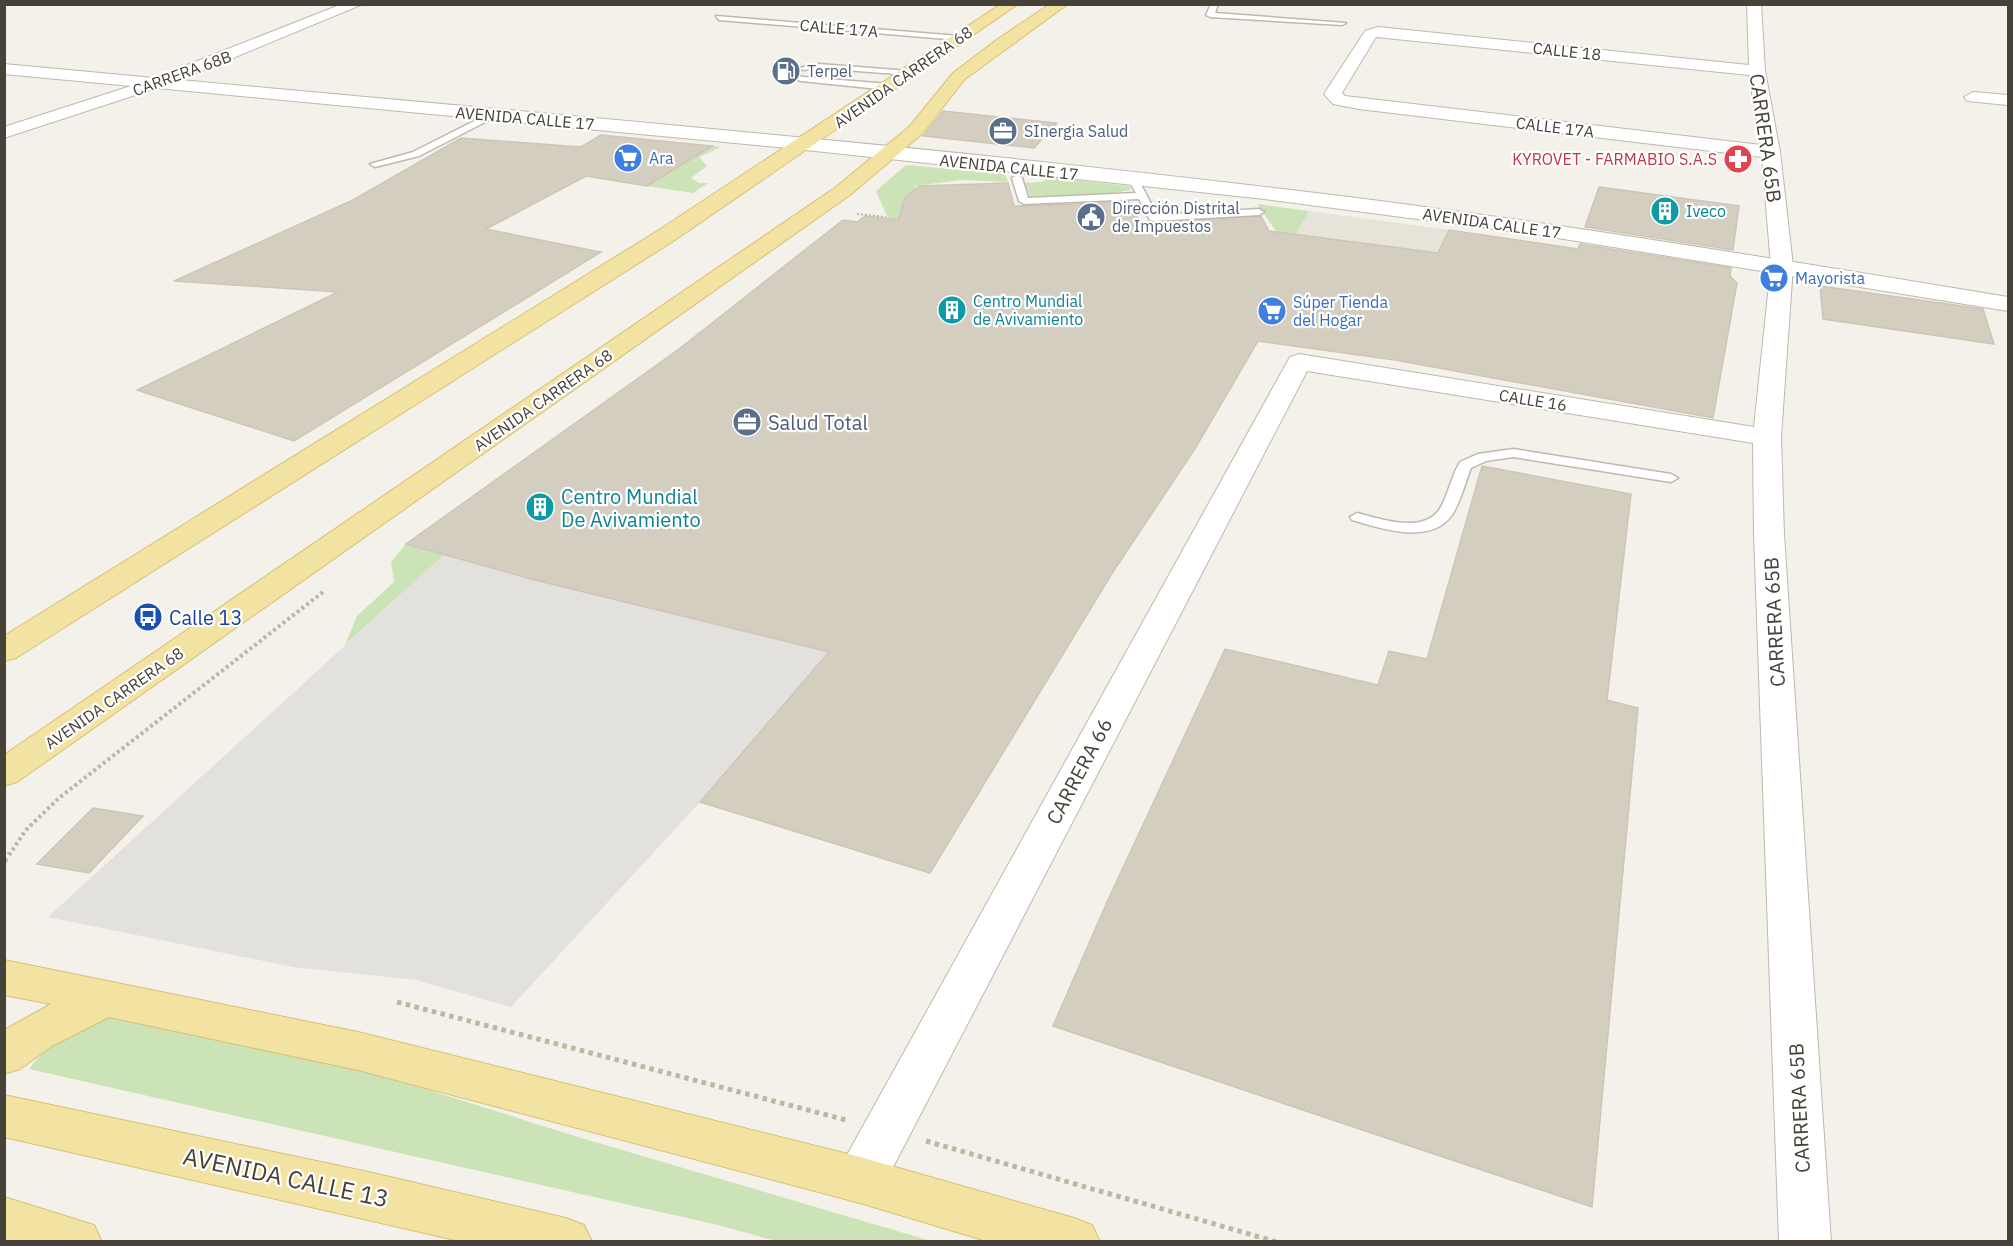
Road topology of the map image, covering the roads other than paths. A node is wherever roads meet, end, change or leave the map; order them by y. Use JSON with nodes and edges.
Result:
{"nodes":[{"id":1,"x":356,"y":4,"type":"edge"},
{"id":2,"x":1011,"y":4,"type":"edge"},
{"id":3,"x":1061,"y":4,"type":"edge"},
{"id":4,"x":1215,"y":4,"type":"edge"},
{"id":5,"x":1751,"y":5,"type":"edge"},
{"id":6,"x":720,"y":18,"type":"dead end"},
{"id":7,"x":1342,"y":23,"type":"dead end"},
{"id":8,"x":959,"y":38,"type":"junction"},
{"id":9,"x":4,"y":58,"type":"edge"},
{"id":10,"x":803,"y":68,"type":"dead end"},
{"id":11,"x":4,"y":69,"type":"edge"},
{"id":12,"x":1757,"y":71,"type":"junction"},
{"id":13,"x":909,"y":73,"type":"junction"},
{"id":14,"x":183,"y":74,"type":"junction"},
{"id":15,"x":794,"y":75,"type":"dead end"},
{"id":16,"x":158,"y":83,"type":"junction"},
{"id":17,"x":889,"y":87,"type":"junction"},
{"id":18,"x":1973,"y":97,"type":"dead end"},
{"id":19,"x":1339,"y":100,"type":"joint"},
{"id":20,"x":2008,"y":100,"type":"edge"},
{"id":21,"x":492,"y":115,"type":"junction"},
{"id":22,"x":4,"y":133,"type":"edge"},
{"id":23,"x":812,"y":140,"type":"junction"},
{"id":24,"x":897,"y":148,"type":"junction"},
{"id":25,"x":1771,"y":152,"type":"junction"},
{"id":26,"x":375,"y":164,"type":"dead end"},
{"id":27,"x":1017,"y":178,"type":"dead end"},
{"id":28,"x":1260,"y":186,"type":"junction"},
{"id":29,"x":1137,"y":187,"type":"junction"},
{"id":30,"x":1259,"y":212,"type":"dead end"},
{"id":31,"x":1781,"y":259,"type":"junction"},
{"id":32,"x":2008,"y":288,"type":"edge"},
{"id":33,"x":2008,"y":303,"type":"edge"},
{"id":34,"x":1299,"y":362,"type":"joint"},
{"id":35,"x":1767,"y":436,"type":"junction"},
{"id":36,"x":1671,"y":478,"type":"dead end"},
{"id":37,"x":1357,"y":517,"type":"dead end"},
{"id":38,"x":4,"y":651,"type":"edge"},
{"id":39,"x":10,"y":771,"type":"edge"},
{"id":40,"x":4,"y":977,"type":"edge"},
{"id":41,"x":105,"y":998,"type":"junction"},
{"id":42,"x":4,"y":1055,"type":"edge"},
{"id":43,"x":4,"y":1116,"type":"edge"},
{"id":44,"x":860,"y":1180,"type":"junction"},
{"id":45,"x":4,"y":1221,"type":"edge"},
{"id":46,"x":76,"y":1242,"type":"edge"},
{"id":47,"x":566,"y":1242,"type":"edge"},
{"id":48,"x":1074,"y":1242,"type":"edge"},
{"id":49,"x":1805,"y":1242,"type":"edge"}],
"edges":[{"from":1,"to":14,"type":"street","name":"CARRERA 68B"},
{"from":2,"to":8,"type":"main road","name":"AVENIDA CARRERA 68"},
{"from":3,"to":24,"type":"main road","name":"AVENIDA CARRERA 68"},
{"from":4,"to":7,"type":"lane"},
{"from":5,"to":12,"type":"street","name":"CARRERA 65B"},
{"from":6,"to":8,"type":"lane","name":"CALLE 17A"},
{"from":8,"to":13,"type":"main road","name":"AVENIDA CARRERA 68"},
{"from":9,"to":14,"type":"street","name":"AVENIDA CALLE 17"},
{"from":10,"to":13,"type":"lane"},
{"from":11,"to":16,"type":"street","name":"AVENIDA CALLE 17"},
{"from":12,"to":19,"type":"street","name":"CALLE 18"},
{"from":12,"to":25,"type":"street","name":"CARRERA 65B"},
{"from":13,"to":17,"type":"main road","name":"AVENIDA CARRERA 68"},
{"from":14,"to":16,"type":"street","name":"CARRERA 68B"},
{"from":14,"to":23,"type":"street","name":"AVENIDA CALLE 17"},
{"from":15,"to":17,"type":"lane"},
{"from":16,"to":21,"type":"street","name":"AVENIDA CALLE 17"},
{"from":16,"to":22,"type":"street","name":"CARRERA 68B"},
{"from":17,"to":23,"type":"main road","name":"AVENIDA CARRERA 68"},
{"from":18,"to":20,"type":"street"},
{"from":19,"to":25,"type":"street","name":"CALLE 17A"},
{"from":21,"to":23,"type":"street","name":"AVENIDA CALLE 17"},
{"from":21,"to":26,"type":"lane"},
{"from":23,"to":24,"type":"street","name":"AVENIDA CALLE 17"},
{"from":23,"to":38,"type":"main road","name":"AVENIDA CARRERA 68"},
{"from":24,"to":28,"type":"street","name":"AVENIDA CALLE 17"},
{"from":24,"to":29,"type":"street","name":"AVENIDA CALLE 17"},
{"from":24,"to":39,"type":"main road","name":"AVENIDA CARRERA 68"},
{"from":25,"to":31,"type":"street","name":"CARRERA 65B"},
{"from":27,"to":29,"type":"lane"},
{"from":28,"to":29,"type":"street","name":"AVENIDA CALLE 17"},
{"from":28,"to":31,"type":"street","name":"AVENIDA CALLE 17"},
{"from":29,"to":30,"type":"lane"},
{"from":31,"to":32,"type":"street","name":"AVENIDA CALLE 17"},
{"from":31,"to":33,"type":"street","name":"AVENIDA CALLE 17"},
{"from":31,"to":35,"type":"street","name":"CARRERA 65B"},
{"from":34,"to":35,"type":"street","name":"CALLE 16"},
{"from":34,"to":44,"type":"street","name":"CARRERA 66"},
{"from":35,"to":49,"type":"street","name":"CARRERA 65B"},
{"from":36,"to":37,"type":"lane"},
{"from":40,"to":41,"type":"main road"},
{"from":41,"to":42,"type":"main road"},
{"from":41,"to":44,"type":"main road"},
{"from":43,"to":47,"type":"main road","name":"AVENIDA CALLE 13"},
{"from":44,"to":48,"type":"main road"},
{"from":45,"to":46,"type":"main road"}]}
